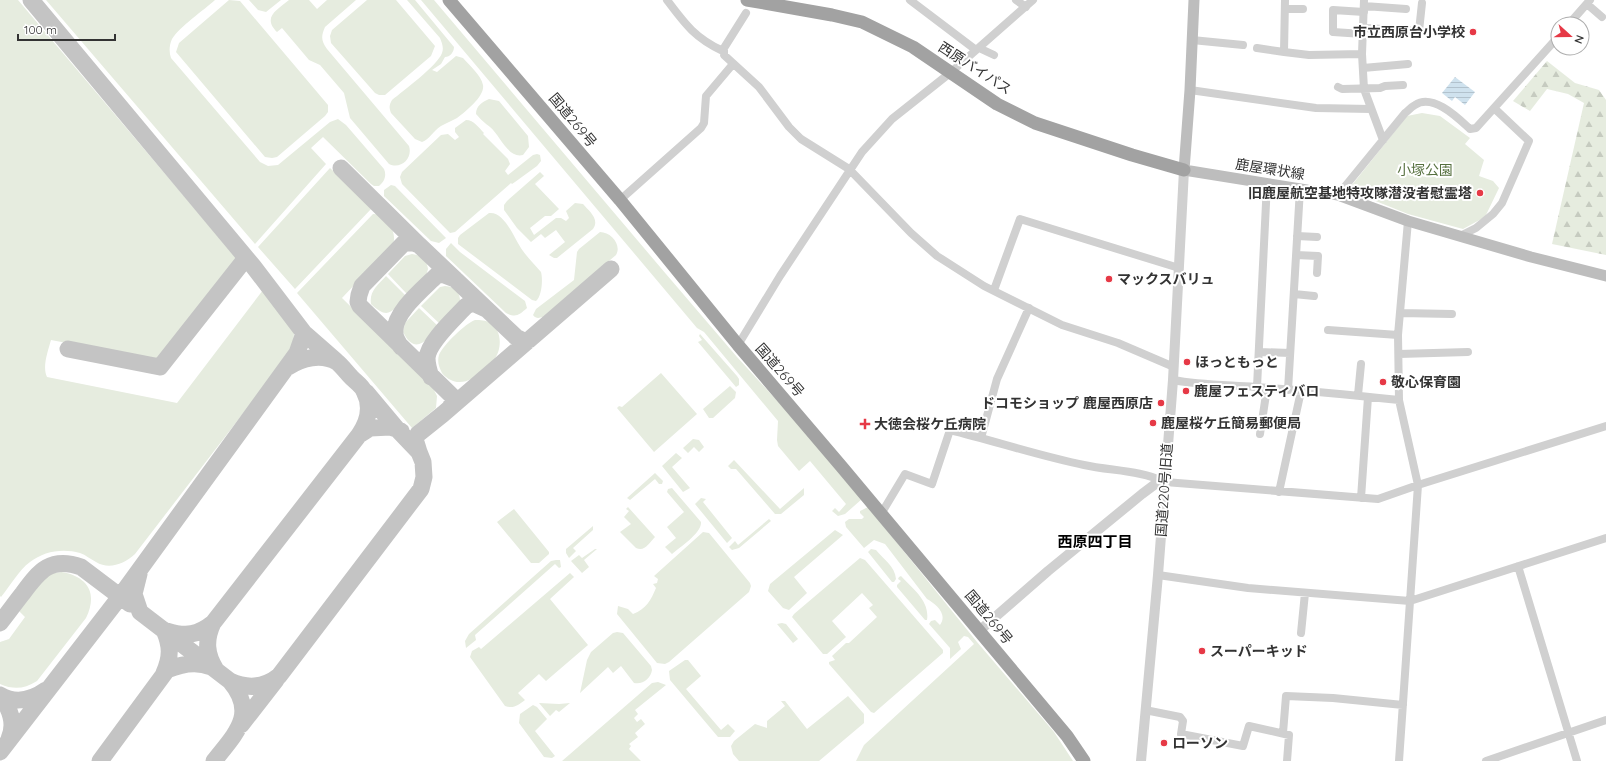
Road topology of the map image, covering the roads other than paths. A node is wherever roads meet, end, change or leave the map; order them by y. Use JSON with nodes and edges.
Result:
{"nodes":[{"id":1,"x":449,"y":0,"type":"edge"},
{"id":2,"x":667,"y":0,"type":"edge"},
{"id":3,"x":747,"y":0,"type":"edge"},
{"id":4,"x":910,"y":0,"type":"edge"},
{"id":5,"x":1016,"y":0,"type":"edge"},
{"id":6,"x":1034,"y":0,"type":"edge"},
{"id":7,"x":1194,"y":0,"type":"edge"},
{"id":8,"x":1285,"y":0,"type":"edge"},
{"id":9,"x":1589,"y":2,"type":"edge"},
{"id":10,"x":918,"y":3,"type":"edge"},
{"id":11,"x":1422,"y":3,"type":"dead end"},
{"id":12,"x":1364,"y":6,"type":"edge"},
{"id":13,"x":1026,"y":7,"type":"junction"},
{"id":14,"x":1285,"y":9,"type":"junction"},
{"id":15,"x":1303,"y":9,"type":"dead end"},
{"id":16,"x":1406,"y":9,"type":"dead end"},
{"id":17,"x":746,"y":13,"type":"dead end"},
{"id":18,"x":1576,"y":16,"type":"edge"},
{"id":19,"x":1602,"y":17,"type":"dead end"},
{"id":20,"x":1364,"y":31,"type":"junction"},
{"id":21,"x":1192,"y":40,"type":"junction"},
{"id":22,"x":1242,"y":45,"type":"dead end"},
{"id":23,"x":1550,"y":45,"type":"edge"},
{"id":24,"x":1257,"y":48,"type":"dead end"},
{"id":25,"x":977,"y":49,"type":"junction"},
{"id":26,"x":724,"y":52,"type":"junction"},
{"id":27,"x":1284,"y":52,"type":"junction"},
{"id":28,"x":1362,"y":54,"type":"junction"},
{"id":29,"x":994,"y":55,"type":"dead end"},
{"id":30,"x":733,"y":64,"type":"junction"},
{"id":31,"x":1408,"y":64,"type":"dead end"},
{"id":32,"x":1363,"y":68,"type":"junction"},
{"id":33,"x":950,"y":73,"type":"junction"},
{"id":34,"x":1403,"y":85,"type":"dead end"},
{"id":35,"x":1338,"y":87,"type":"dead end"},
{"id":36,"x":1364,"y":89,"type":"junction"},
{"id":37,"x":1190,"y":90,"type":"junction"},
{"id":38,"x":1494,"y":108,"type":"junction"},
{"id":39,"x":1371,"y":109,"type":"junction"},
{"id":40,"x":1383,"y":140,"type":"junction"},
{"id":41,"x":849,"y":169,"type":"junction"},
{"id":42,"x":1184,"y":170,"type":"junction"},
{"id":43,"x":1267,"y":183,"type":"junction"},
{"id":44,"x":1300,"y":189,"type":"junction"},
{"id":45,"x":1338,"y":195,"type":"junction"},
{"id":46,"x":620,"y":200,"type":"junction"},
{"id":47,"x":1408,"y":221,"type":"junction"},
{"id":48,"x":1297,"y":236,"type":"junction"},
{"id":49,"x":1460,"y":236,"type":"junction"},
{"id":50,"x":1317,"y":237,"type":"dead end"},
{"id":51,"x":1296,"y":255,"type":"junction"},
{"id":52,"x":1179,"y":268,"type":"junction"},
{"id":53,"x":1317,"y":273,"type":"dead end"},
{"id":54,"x":1606,"y":276,"type":"edge"},
{"id":55,"x":994,"y":290,"type":"junction"},
{"id":56,"x":1294,"y":294,"type":"junction"},
{"id":57,"x":1314,"y":296,"type":"dead end"},
{"id":58,"x":1029,"y":308,"type":"junction"},
{"id":59,"x":1400,"y":313,"type":"junction"},
{"id":60,"x":1452,"y":314,"type":"dead end"},
{"id":61,"x":1328,"y":330,"type":"dead end"},
{"id":62,"x":1398,"y":335,"type":"junction"},
{"id":63,"x":738,"y":345,"type":"junction"},
{"id":64,"x":1259,"y":352,"type":"junction"},
{"id":65,"x":1468,"y":352,"type":"dead end"},
{"id":66,"x":1290,"y":353,"type":"junction"},
{"id":67,"x":1398,"y":354,"type":"junction"},
{"id":68,"x":1361,"y":364,"type":"dead end"},
{"id":69,"x":1174,"y":367,"type":"junction"},
{"id":70,"x":1173,"y":380,"type":"junction"},
{"id":71,"x":1257,"y":387,"type":"junction"},
{"id":72,"x":1267,"y":388,"type":"junction"},
{"id":73,"x":1288,"y":390,"type":"junction"},
{"id":74,"x":1300,"y":391,"type":"junction"},
{"id":75,"x":1358,"y":395,"type":"junction"},
{"id":76,"x":1368,"y":397,"type":"junction"},
{"id":77,"x":1399,"y":400,"type":"junction"},
{"id":78,"x":1606,"y":426,"type":"edge"},
{"id":79,"x":1260,"y":434,"type":"dead end"},
{"id":80,"x":981,"y":438,"type":"junction"},
{"id":81,"x":1165,"y":482,"type":"junction"},
{"id":82,"x":1418,"y":485,"type":"junction"},
{"id":83,"x":1279,"y":492,"type":"junction"},
{"id":84,"x":1361,"y":498,"type":"junction"},
{"id":85,"x":881,"y":514,"type":"junction"},
{"id":86,"x":1606,"y":538,"type":"edge"},
{"id":87,"x":1518,"y":566,"type":"junction"},
{"id":88,"x":1158,"y":575,"type":"junction"},
{"id":89,"x":1304,"y":593,"type":"junction"},
{"id":90,"x":1410,"y":601,"type":"junction"},
{"id":91,"x":979,"y":631,"type":"junction"},
{"id":92,"x":1301,"y":633,"type":"dead end"},
{"id":93,"x":1403,"y":705,"type":"junction"},
{"id":94,"x":1145,"y":710,"type":"junction"},
{"id":95,"x":1606,"y":720,"type":"edge"},
{"id":96,"x":1568,"y":732,"type":"junction"},
{"id":97,"x":1283,"y":733,"type":"junction"},
{"id":98,"x":1084,"y":761,"type":"edge"},
{"id":99,"x":1141,"y":761,"type":"edge"},
{"id":100,"x":1287,"y":761,"type":"edge"},
{"id":101,"x":1399,"y":761,"type":"edge"},
{"id":102,"x":1486,"y":761,"type":"edge"},
{"id":103,"x":1576,"y":761,"type":"edge"}],
"edges":[{"from":1,"to":46,"type":"highway","name":"国道269号"},
{"from":2,"to":26,"type":"street"},
{"from":3,"to":33,"type":"highway","name":"西原バイパス"},
{"from":4,"to":10,"type":"street"},
{"from":5,"to":13,"type":"street"},
{"from":6,"to":13,"type":"street"},
{"from":7,"to":21,"type":"main road"},
{"from":8,"to":14,"type":"street"},
{"from":9,"to":18,"type":"street"},
{"from":9,"to":19,"type":"street"},
{"from":10,"to":25,"type":"street"},
{"from":11,"to":20,"type":"street"},
{"from":12,"to":16,"type":"street"},
{"from":12,"to":20,"type":"street"},
{"from":12,"to":20,"type":"street"},
{"from":13,"to":25,"type":"street"},
{"from":14,"to":15,"type":"street"},
{"from":14,"to":27,"type":"street"},
{"from":17,"to":26,"type":"street"},
{"from":20,"to":28,"type":"street"},
{"from":21,"to":22,"type":"street"},
{"from":21,"to":37,"type":"main road"},
{"from":23,"to":38,"type":"street"},
{"from":24,"to":27,"type":"street"},
{"from":25,"to":29,"type":"street"},
{"from":25,"to":33,"type":"street"},
{"from":26,"to":30,"type":"street"},
{"from":27,"to":28,"type":"street"},
{"from":28,"to":32,"type":"street"},
{"from":30,"to":41,"type":"street"},
{"from":30,"to":46,"type":"street"},
{"from":31,"to":32,"type":"street"},
{"from":32,"to":36,"type":"street"},
{"from":33,"to":41,"type":"street"},
{"from":33,"to":42,"type":"highway","name":"西原バイパス"},
{"from":34,"to":36,"type":"street"},
{"from":35,"to":36,"type":"street"},
{"from":36,"to":39,"type":"street"},
{"from":37,"to":39,"type":"street"},
{"from":37,"to":42,"type":"main road"},
{"from":38,"to":40,"type":"street"},
{"from":38,"to":49,"type":"street"},
{"from":39,"to":40,"type":"street"},
{"from":40,"to":45,"type":"street"},
{"from":41,"to":55,"type":"street"},
{"from":41,"to":63,"type":"street"},
{"from":42,"to":43,"type":"main road","name":"鹿屋環状線"},
{"from":42,"to":52,"type":"street","name":"国道220号旧道"},
{"from":43,"to":44,"type":"main road","name":"鹿屋環状線"},
{"from":43,"to":64,"type":"street"},
{"from":44,"to":45,"type":"main road","name":"鹿屋環状線"},
{"from":44,"to":48,"type":"street"},
{"from":45,"to":47,"type":"main road","name":"鹿屋環状線"},
{"from":46,"to":63,"type":"highway","name":"国道269号"},
{"from":47,"to":49,"type":"main road","name":"鹿屋環状線"},
{"from":47,"to":59,"type":"street"},
{"from":48,"to":50,"type":"street"},
{"from":48,"to":51,"type":"street"},
{"from":49,"to":54,"type":"main road","name":"鹿屋環状線"},
{"from":51,"to":53,"type":"street"},
{"from":51,"to":56,"type":"street"},
{"from":52,"to":55,"type":"street"},
{"from":52,"to":69,"type":"street","name":"国道220号旧道"},
{"from":55,"to":58,"type":"street"},
{"from":56,"to":57,"type":"street"},
{"from":56,"to":66,"type":"street"},
{"from":58,"to":69,"type":"street"},
{"from":58,"to":80,"type":"street"},
{"from":59,"to":60,"type":"street"},
{"from":59,"to":62,"type":"street"},
{"from":61,"to":62,"type":"street"},
{"from":62,"to":67,"type":"street"},
{"from":63,"to":85,"type":"highway","name":"国道269号"},
{"from":64,"to":66,"type":"street"},
{"from":64,"to":71,"type":"street"},
{"from":65,"to":67,"type":"street"},
{"from":66,"to":73,"type":"street"},
{"from":67,"to":77,"type":"street"},
{"from":68,"to":75,"type":"street"},
{"from":69,"to":70,"type":"street","name":"国道220号旧道"},
{"from":70,"to":71,"type":"street"},
{"from":70,"to":81,"type":"street","name":"国道220号旧道"},
{"from":71,"to":72,"type":"street"},
{"from":72,"to":73,"type":"street"},
{"from":72,"to":79,"type":"street"},
{"from":73,"to":74,"type":"street"},
{"from":74,"to":75,"type":"street"},
{"from":74,"to":83,"type":"street"},
{"from":75,"to":76,"type":"street"},
{"from":76,"to":77,"type":"street"},
{"from":76,"to":84,"type":"street"},
{"from":77,"to":82,"type":"street"},
{"from":78,"to":82,"type":"street"},
{"from":80,"to":81,"type":"street"},
{"from":80,"to":85,"type":"street"},
{"from":81,"to":83,"type":"street"},
{"from":81,"to":88,"type":"street","name":"国道220号旧道"},
{"from":81,"to":91,"type":"street"},
{"from":82,"to":84,"type":"street"},
{"from":82,"to":90,"type":"street"},
{"from":83,"to":84,"type":"street"},
{"from":85,"to":91,"type":"highway","name":"国道269号"},
{"from":86,"to":87,"type":"street"},
{"from":87,"to":90,"type":"street"},
{"from":87,"to":96,"type":"street"},
{"from":88,"to":89,"type":"street"},
{"from":88,"to":94,"type":"street","name":"国道220号旧道"},
{"from":89,"to":90,"type":"street"},
{"from":89,"to":92,"type":"street"},
{"from":90,"to":93,"type":"street"},
{"from":91,"to":98,"type":"highway","name":"国道269号"},
{"from":93,"to":97,"type":"street"},
{"from":93,"to":101,"type":"street"},
{"from":94,"to":97,"type":"street"},
{"from":94,"to":99,"type":"street","name":"国道220号旧道"},
{"from":95,"to":96,"type":"street"},
{"from":96,"to":102,"type":"street"},
{"from":96,"to":103,"type":"street"},
{"from":97,"to":100,"type":"street"}]}
